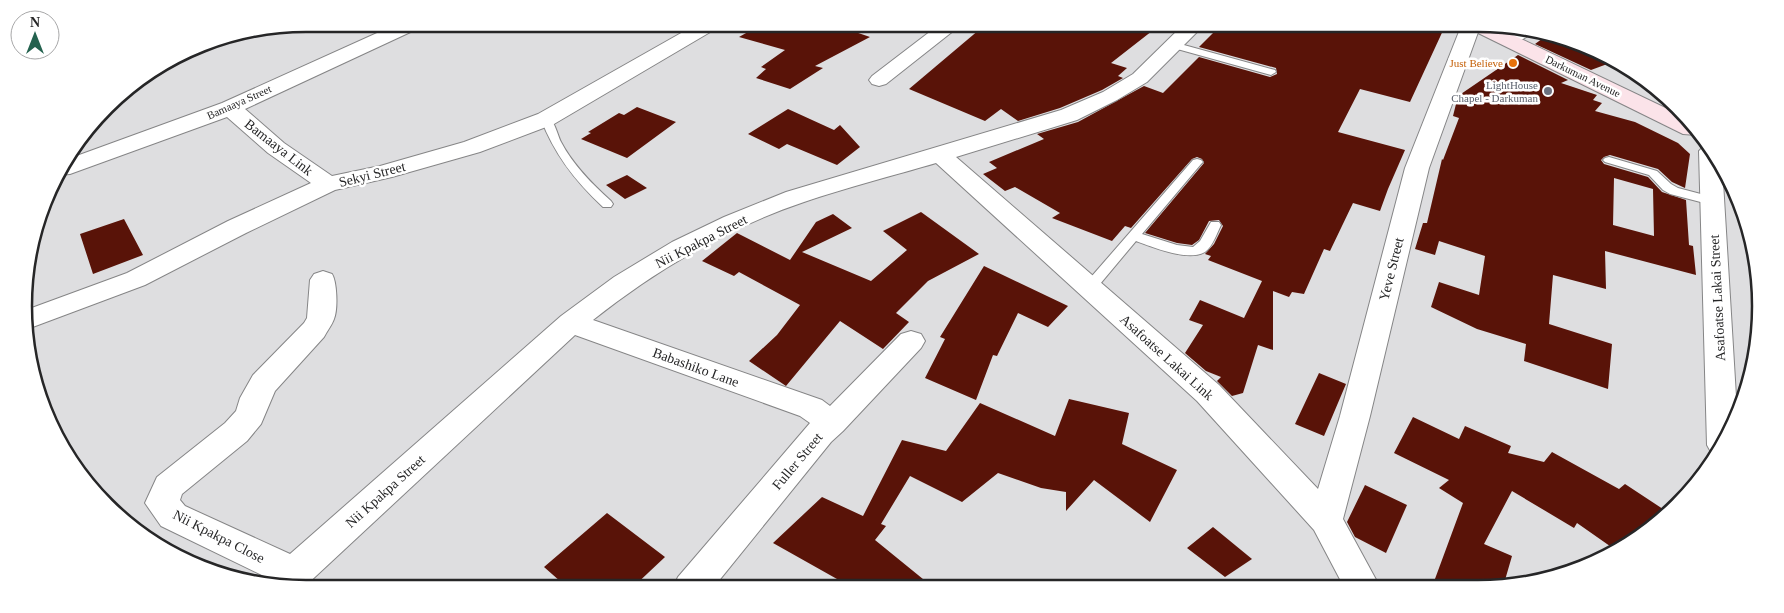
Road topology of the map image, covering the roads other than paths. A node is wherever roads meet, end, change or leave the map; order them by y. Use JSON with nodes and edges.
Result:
{"nodes":[{"id":1,"x":395,"y":32,"type":"edge"},
{"id":2,"x":696,"y":32,"type":"edge"},
{"id":3,"x":942,"y":32,"type":"edge"},
{"id":4,"x":1186,"y":32,"type":"edge"},
{"id":5,"x":1471,"y":32,"type":"edge"},
{"id":6,"x":1519,"y":36,"type":"edge"},
{"id":7,"x":1173,"y":45,"type":"junction"},
{"id":8,"x":1270,"y":72,"type":"dead end"},
{"id":9,"x":879,"y":80,"type":"dead end"},
{"id":10,"x":230,"y":108,"type":"junction"},
{"id":11,"x":546,"y":119,"type":"junction"},
{"id":12,"x":1682,"y":124,"type":"edge"},
{"id":13,"x":940,"y":155,"type":"junction"},
{"id":14,"x":1609,"y":160,"type":"dead end"},
{"id":15,"x":1197,"y":162,"type":"dead end"},
{"id":16,"x":1710,"y":163,"type":"edge"},
{"id":17,"x":71,"y":166,"type":"edge"},
{"id":18,"x":328,"y":184,"type":"junction"},
{"id":19,"x":1712,"y":201,"type":"junction"},
{"id":20,"x":607,"y":204,"type":"dead end"},
{"id":21,"x":1215,"y":226,"type":"dead end"},
{"id":22,"x":1134,"y":236,"type":"junction"},
{"id":23,"x":324,"y":280,"type":"dead end"},
{"id":24,"x":1090,"y":287,"type":"junction"},
{"id":25,"x":33,"y":318,"type":"edge"},
{"id":26,"x":571,"y":323,"type":"junction"},
{"id":27,"x":911,"y":341,"type":"dead end"},
{"id":28,"x":826,"y":418,"type":"junction"},
{"id":29,"x":1722,"y":429,"type":"edge"},
{"id":30,"x":1326,"y":520,"type":"junction"},
{"id":31,"x":287,"y":579,"type":"edge"},
{"id":32,"x":698,"y":580,"type":"edge"},
{"id":33,"x":1358,"y":580,"type":"edge"}],
"edges":[{"from":1,"to":10,"type":"street","name":"Bamaaya Street"},
{"from":2,"to":11,"type":"street","name":"Sekyi Street"},
{"from":3,"to":9,"type":"street"},
{"from":4,"to":7,"type":"street","name":"Nii Kpakpa Street"},
{"from":5,"to":30,"type":"street","name":"Yeve Street"},
{"from":6,"to":12,"type":"street","name":"Darkuman Avenue"},
{"from":7,"to":8,"type":"lane"},
{"from":7,"to":13,"type":"street","name":"Nii Kpakpa Street"},
{"from":10,"to":17,"type":"street","name":"Bamaaya Street"},
{"from":10,"to":18,"type":"street","name":"Bamaaya Link"},
{"from":11,"to":18,"type":"street","name":"Sekyi Street"},
{"from":11,"to":20,"type":"lane"},
{"from":13,"to":24,"type":"street","name":"Asafoatse Lakai Link"},
{"from":13,"to":26,"type":"street","name":"Nii Kpakpa Street"},
{"from":14,"to":19,"type":"lane"},
{"from":15,"to":22,"type":"lane"},
{"from":16,"to":19,"type":"street","name":"Asafoatse Lakai Street"},
{"from":18,"to":25,"type":"street","name":"Sekyi Street"},
{"from":19,"to":29,"type":"street","name":"Asafoatse Lakai Street"},
{"from":21,"to":22,"type":"lane"},
{"from":22,"to":24,"type":"lane"},
{"from":23,"to":31,"type":"street","name":"Nii Kpakpa Close"},
{"from":24,"to":30,"type":"street","name":"Asafoatse Lakai Link"},
{"from":26,"to":28,"type":"street","name":"Babashiko Lane"},
{"from":26,"to":31,"type":"street","name":"Nii Kpakpa Street"},
{"from":27,"to":28,"type":"street","name":"Fuller Street"},
{"from":28,"to":32,"type":"street","name":"Fuller Street"},
{"from":30,"to":33,"type":"street","name":"Asafoatse Lakai Link"}]}
